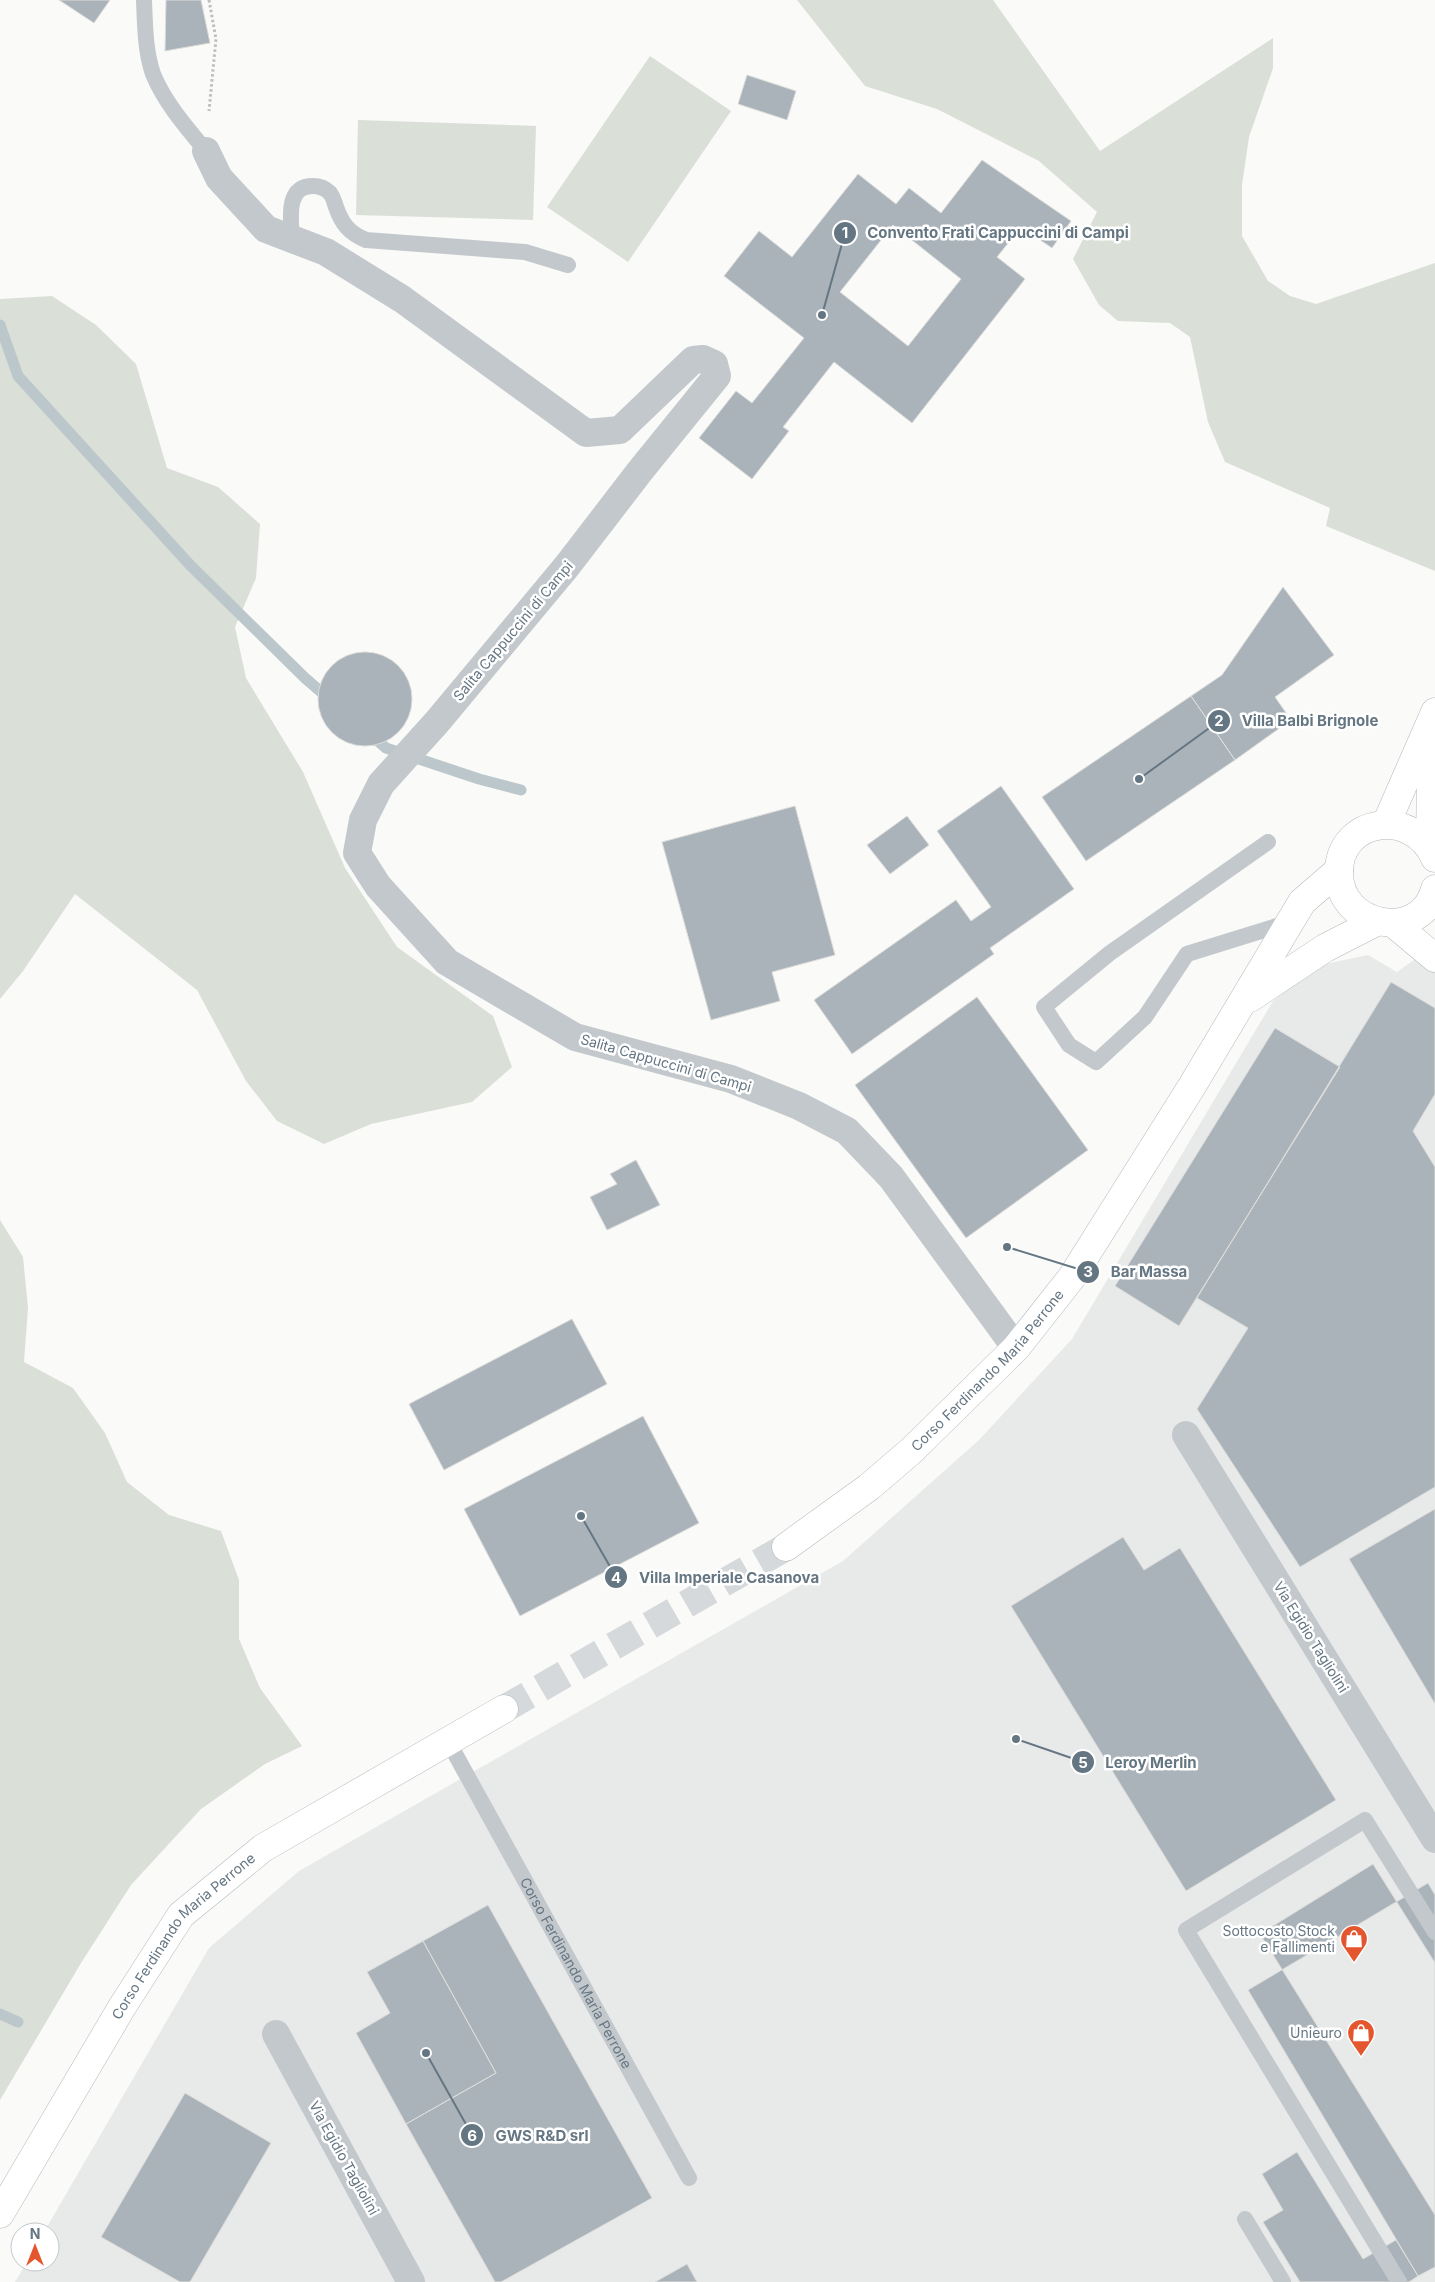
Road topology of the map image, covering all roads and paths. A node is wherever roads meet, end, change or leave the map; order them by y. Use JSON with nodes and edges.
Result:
{"nodes":[{"id":1,"x":144,"y":0,"type":"edge"},
{"id":2,"x":209,"y":0,"type":"edge"},
{"id":3,"x":206,"y":151,"type":"junction"},
{"id":4,"x":292,"y":239,"type":"junction"},
{"id":5,"x":568,"y":265,"type":"dead end"},
{"id":6,"x":1435,"y":712,"type":"edge"},
{"id":7,"x":1435,"y":740,"type":"edge"},
{"id":8,"x":1386,"y":824,"type":"junction"},
{"id":9,"x":1268,"y":842,"type":"dead end"},
{"id":10,"x":1432,"y":852,"type":"edge"},
{"id":11,"x":1339,"y":870,"type":"junction"},
{"id":12,"x":1435,"y":893,"type":"edge"},
{"id":13,"x":1290,"y":922,"type":"junction"},
{"id":14,"x":1385,"y":922,"type":"junction"},
{"id":15,"x":1435,"y":958,"type":"edge"},
{"id":16,"x":1242,"y":1003,"type":"junction"},
{"id":17,"x":1016,"y":1348,"type":"junction"},
{"id":18,"x":1186,"y":1435,"type":"dead end"},
{"id":19,"x":786,"y":1546,"type":"tunnel mouth"},
{"id":20,"x":504,"y":1708,"type":"tunnel mouth"},
{"id":21,"x":448,"y":1741,"type":"junction"},
{"id":22,"x":1435,"y":1839,"type":"edge"},
{"id":23,"x":1435,"y":1932,"type":"edge"},
{"id":24,"x":276,"y":2034,"type":"dead end"},
{"id":25,"x":689,"y":2178,"type":"dead end"},
{"id":26,"x":0,"y":2214,"type":"edge"},
{"id":27,"x":1245,"y":2219,"type":"dead end"},
{"id":28,"x":411,"y":2282,"type":"edge"},
{"id":29,"x":1283,"y":2282,"type":"edge"},
{"id":30,"x":1399,"y":2282,"type":"edge"}],
"edges":[{"from":1,"to":3,"type":"lane"},
{"from":2,"to":3,"type":"path"},
{"from":3,"to":4,"type":"street","name":"Salita Cappuccini di Campi"},
{"from":4,"to":5,"type":"lane"},
{"from":4,"to":17,"type":"street","name":"Salita Cappuccini di Campi"},
{"from":6,"to":8,"type":"main road"},
{"from":7,"to":10,"type":"main road"},
{"from":8,"to":10,"type":"main road"},
{"from":8,"to":11,"type":"main road","name":"Corso Ferdinando Maria Perrone"},
{"from":9,"to":13,"type":"lane"},
{"from":11,"to":13,"type":"main road","name":"Corso Ferdinando Maria Perrone"},
{"from":11,"to":14,"type":"main road"},
{"from":12,"to":14,"type":"main road","name":"Corso Ferdinando Maria Perrone"},
{"from":13,"to":16,"type":"main road","name":"Corso Ferdinando Maria Perrone"},
{"from":14,"to":15,"type":"main road"},
{"from":14,"to":16,"type":"main road","name":"Corso Ferdinando Maria Perrone"},
{"from":16,"to":17,"type":"main road","name":"Corso Ferdinando Maria Perrone"},
{"from":17,"to":19,"type":"main road","name":"Corso Ferdinando Maria Perrone"},
{"from":18,"to":22,"type":"street","name":"Via Egidio Tagliolini"},
{"from":20,"to":21,"type":"main road","name":"Corso Ferdinando Maria Perrone"},
{"from":21,"to":25,"type":"lane","name":"Corso Ferdinando Maria Perrone"},
{"from":21,"to":26,"type":"main road","name":"Corso Ferdinando Maria Perrone"},
{"from":23,"to":30,"type":"lane"},
{"from":24,"to":28,"type":"street","name":"Via Egidio Tagliolini"},
{"from":27,"to":29,"type":"lane"}]}
